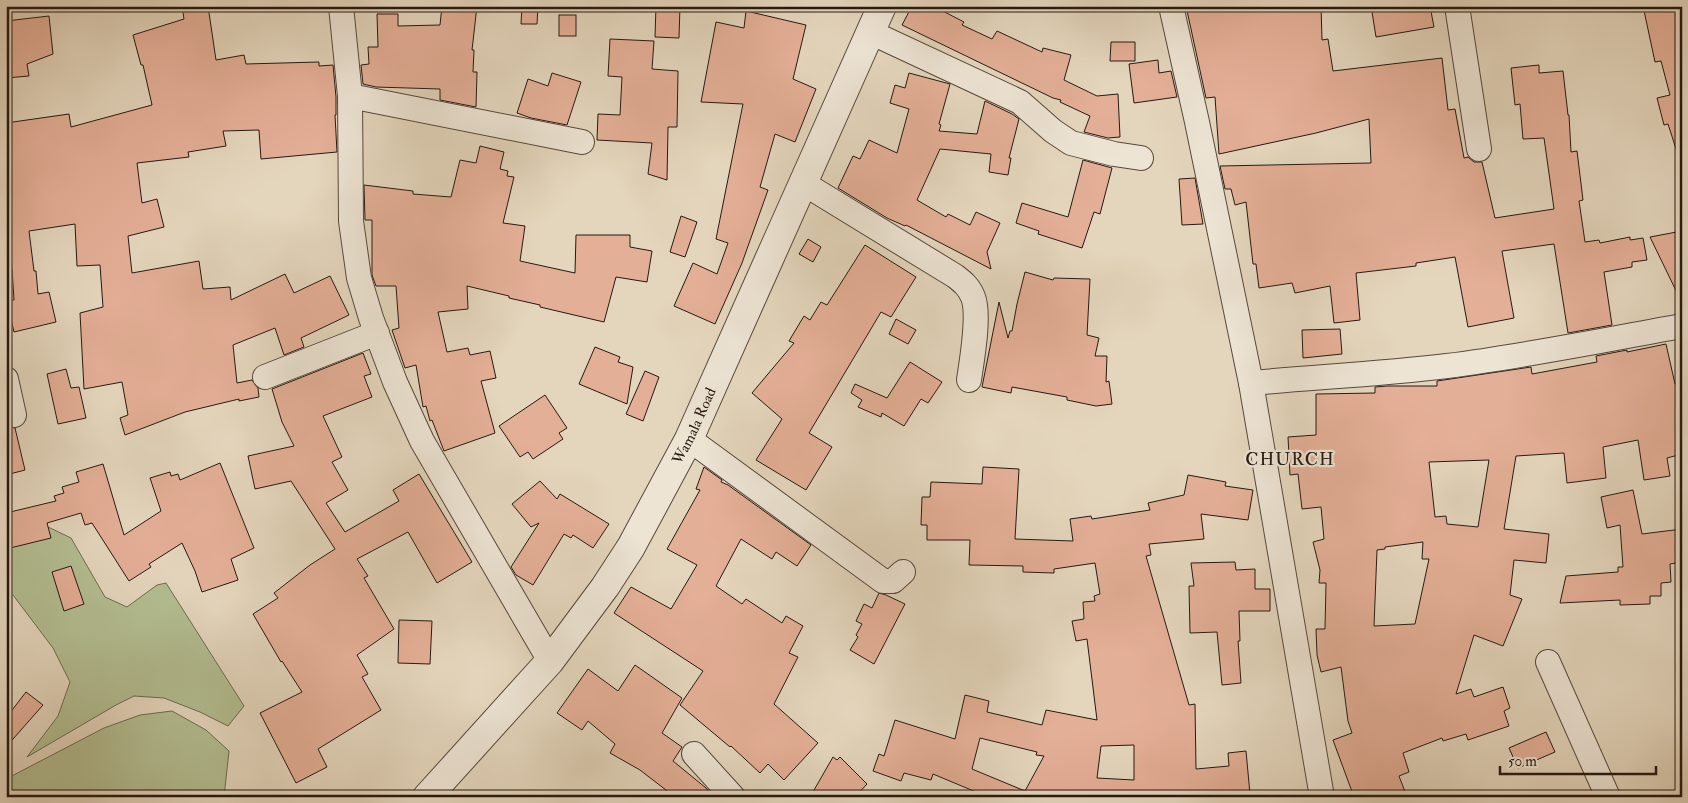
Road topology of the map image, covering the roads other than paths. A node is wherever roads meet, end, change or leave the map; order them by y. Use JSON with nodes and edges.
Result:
{"nodes":[{"id":1,"x":341,"y":6,"type":"edge"},
{"id":2,"x":882,"y":6,"type":"edge"},
{"id":3,"x":1171,"y":6,"type":"edge"},
{"id":4,"x":1457,"y":6,"type":"edge"},
{"id":5,"x":870,"y":32,"type":"junction"},
{"id":6,"x":350,"y":96,"type":"junction"},
{"id":7,"x":582,"y":142,"type":"dead end"},
{"id":8,"x":1478,"y":149,"type":"dead end"},
{"id":9,"x":1142,"y":158,"type":"dead end"},
{"id":10,"x":803,"y":183,"type":"junction"},
{"id":11,"x":1682,"y":326,"type":"edge"},
{"id":12,"x":376,"y":333,"type":"junction"},
{"id":13,"x":266,"y":377,"type":"dead end"},
{"id":14,"x":6,"y":379,"type":"edge"},
{"id":15,"x":969,"y":380,"type":"dead end"},
{"id":16,"x":1251,"y":382,"type":"junction"},
{"id":17,"x":14,"y":415,"type":"dead end"},
{"id":18,"x":688,"y":438,"type":"junction"},
{"id":19,"x":903,"y":572,"type":"dead end"},
{"id":20,"x":550,"y":661,"type":"junction"},
{"id":21,"x":1548,"y":662,"type":"dead end"},
{"id":22,"x":694,"y":754,"type":"dead end"},
{"id":23,"x":427,"y":797,"type":"edge"},
{"id":24,"x":733,"y":797,"type":"edge"},
{"id":25,"x":1322,"y":797,"type":"edge"},
{"id":26,"x":1608,"y":797,"type":"edge"}],
"edges":[{"from":1,"to":6,"type":"street"},
{"from":2,"to":5,"type":"street","name":"Wamala Road"},
{"from":3,"to":16,"type":"street"},
{"from":4,"to":8,"type":"street"},
{"from":5,"to":9,"type":"street"},
{"from":5,"to":10,"type":"street","name":"Wamala Road"},
{"from":6,"to":7,"type":"street"},
{"from":6,"to":12,"type":"street"},
{"from":10,"to":15,"type":"street"},
{"from":10,"to":18,"type":"street","name":"Wamala Road"},
{"from":11,"to":16,"type":"street"},
{"from":12,"to":13,"type":"street"},
{"from":12,"to":20,"type":"street"},
{"from":14,"to":17,"type":"street"},
{"from":16,"to":25,"type":"street"},
{"from":18,"to":19,"type":"street"},
{"from":18,"to":20,"type":"street","name":"Wamala Road"},
{"from":20,"to":23,"type":"street","name":"Wamala Road"},
{"from":21,"to":26,"type":"street"},
{"from":22,"to":24,"type":"street"}]}
